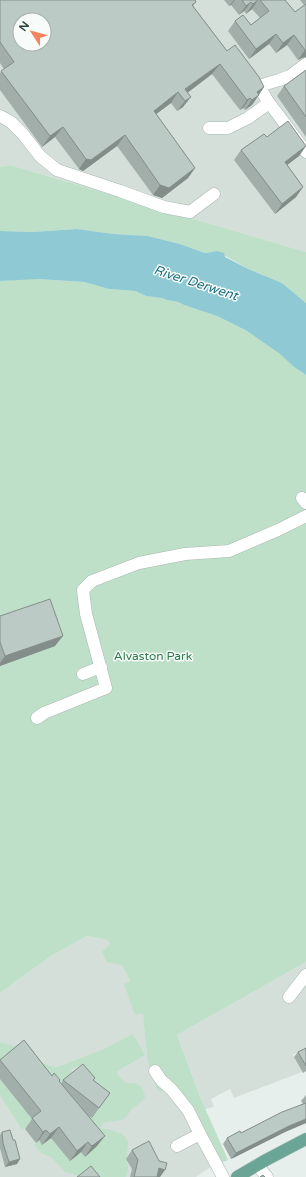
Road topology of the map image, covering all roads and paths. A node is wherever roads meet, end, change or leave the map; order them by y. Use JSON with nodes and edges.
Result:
{"nodes":[{"id":1,"x":306,"y":64,"type":"edge"},
{"id":2,"x":269,"y":103,"type":"junction"},
{"id":3,"x":0,"y":116,"type":"edge"},
{"id":4,"x":209,"y":128,"type":"dead end"},
{"id":5,"x":306,"y":152,"type":"edge"},
{"id":6,"x":214,"y":194,"type":"dead end"},
{"id":7,"x":306,"y":516,"type":"edge"},
{"id":8,"x":100,"y":667,"type":"junction"},
{"id":9,"x":83,"y":674,"type":"dead end"},
{"id":10,"x":37,"y":718,"type":"dead end"},
{"id":11,"x":306,"y":975,"type":"edge"},
{"id":12,"x":289,"y":996,"type":"dead end"},
{"id":13,"x":155,"y":1071,"type":"dead end"},
{"id":14,"x":200,"y":1134,"type":"junction"},
{"id":15,"x":306,"y":1139,"type":"edge"},
{"id":16,"x":176,"y":1146,"type":"dead end"},
{"id":17,"x":257,"y":1165,"type":"junction"},
{"id":18,"x":223,"y":1177,"type":"edge"},
{"id":19,"x":237,"y":1177,"type":"edge"},
{"id":20,"x":267,"y":1177,"type":"edge"}],
"edges":[{"from":1,"to":2,"type":"street"},
{"from":2,"to":4,"type":"street"},
{"from":2,"to":5,"type":"street"},
{"from":3,"to":6,"type":"street"},
{"from":7,"to":8,"type":"street"},
{"from":8,"to":9,"type":"street"},
{"from":8,"to":10,"type":"street"},
{"from":11,"to":12,"type":"street"},
{"from":13,"to":14,"type":"street"},
{"from":14,"to":16,"type":"street"},
{"from":14,"to":18,"type":"street"},
{"from":15,"to":17,"type":"main road"},
{"from":17,"to":19,"type":"main road"},
{"from":17,"to":20,"type":"street"}]}
